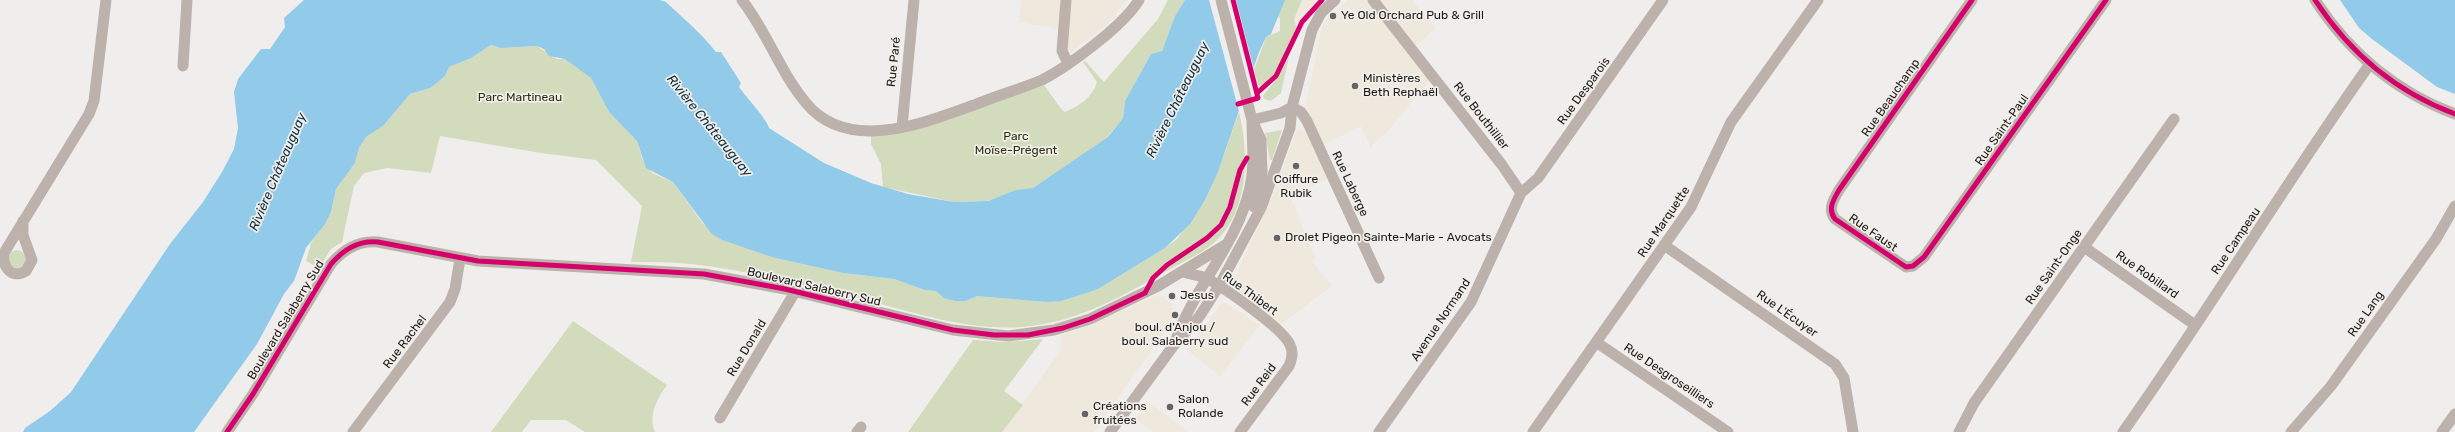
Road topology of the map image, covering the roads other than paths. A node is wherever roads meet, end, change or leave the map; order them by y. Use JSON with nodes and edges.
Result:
{"nodes":[{"id":1,"x":106,"y":0,"type":"edge"},
{"id":2,"x":187,"y":0,"type":"edge"},
{"id":3,"x":742,"y":0,"type":"edge"},
{"id":4,"x":914,"y":0,"type":"edge"},
{"id":5,"x":1066,"y":0,"type":"edge"},
{"id":6,"x":1138,"y":0,"type":"edge"},
{"id":7,"x":1221,"y":0,"type":"edge"},
{"id":8,"x":1335,"y":0,"type":"edge"},
{"id":9,"x":1373,"y":0,"type":"edge"},
{"id":10,"x":1663,"y":0,"type":"edge"},
{"id":11,"x":1818,"y":0,"type":"edge"},
{"id":12,"x":1972,"y":0,"type":"edge"},
{"id":13,"x":2106,"y":0,"type":"edge"},
{"id":14,"x":2315,"y":0,"type":"edge"},
{"id":15,"x":1068,"y":63,"type":"junction"},
{"id":16,"x":2370,"y":64,"type":"junction"},
{"id":17,"x":183,"y":66,"type":"dead end"},
{"id":18,"x":1292,"y":107,"type":"junction"},
{"id":19,"x":2455,"y":114,"type":"edge"},
{"id":20,"x":2174,"y":119,"type":"dead end"},
{"id":21,"x":1252,"y":120,"type":"junction"},
{"id":22,"x":902,"y":127,"type":"junction"},
{"id":23,"x":1521,"y":193,"type":"junction"},
{"id":24,"x":2455,"y":206,"type":"edge"},
{"id":25,"x":1831,"y":210,"type":"joint"},
{"id":26,"x":23,"y":221,"type":"dead end"},
{"id":27,"x":1251,"y":224,"type":"junction"},
{"id":28,"x":1227,"y":244,"type":"junction"},
{"id":29,"x":1664,"y":245,"type":"junction"},
{"id":30,"x":2084,"y":247,"type":"junction"},
{"id":31,"x":460,"y":259,"type":"junction"},
{"id":32,"x":1910,"y":267,"type":"joint"},
{"id":33,"x":1182,"y":272,"type":"junction"},
{"id":34,"x":1379,"y":278,"type":"dead end"},
{"id":35,"x":1207,"y":279,"type":"junction"},
{"id":36,"x":1219,"y":286,"type":"junction"},
{"id":37,"x":795,"y":292,"type":"junction"},
{"id":38,"x":2194,"y":325,"type":"junction"},
{"id":39,"x":1596,"y":342,"type":"junction"},
{"id":40,"x":1174,"y":345,"type":"junction"},
{"id":41,"x":1292,"y":351,"type":"joint"},
{"id":42,"x":2455,"y":414,"type":"edge"},
{"id":43,"x":720,"y":418,"type":"dead end"},
{"id":44,"x":227,"y":432,"type":"edge"},
{"id":45,"x":353,"y":432,"type":"edge"},
{"id":46,"x":1110,"y":432,"type":"edge"},
{"id":47,"x":1240,"y":432,"type":"edge"},
{"id":48,"x":1379,"y":432,"type":"edge"},
{"id":49,"x":1534,"y":432,"type":"edge"},
{"id":50,"x":1728,"y":432,"type":"edge"},
{"id":51,"x":1853,"y":432,"type":"edge"},
{"id":52,"x":1959,"y":432,"type":"edge"},
{"id":53,"x":2123,"y":432,"type":"edge"},
{"id":54,"x":2291,"y":432,"type":"edge"},
{"id":55,"x":2442,"y":432,"type":"edge"}],
"edges":[{"from":1,"to":26,"type":"street"},
{"from":2,"to":17,"type":"street"},
{"from":3,"to":22,"type":"street"},
{"from":4,"to":22,"type":"street","name":"Rue Paré"},
{"from":5,"to":15,"type":"street"},
{"from":6,"to":15,"type":"street"},
{"from":7,"to":21,"type":"street"},
{"from":8,"to":18,"type":"street"},
{"from":9,"to":23,"type":"street","name":"Rue Bouthillier"},
{"from":10,"to":23,"type":"street","name":"Rue Desparois"},
{"from":11,"to":29,"type":"street","name":"Rue Marquette"},
{"from":12,"to":25,"type":"street","name":"Rue Beauchamp"},
{"from":13,"to":32,"type":"street","name":"Rue Saint-Paul"},
{"from":14,"to":16,"type":"street"},
{"from":15,"to":22,"type":"street"},
{"from":16,"to":19,"type":"street"},
{"from":16,"to":38,"type":"street","name":"Rue Campeau"},
{"from":18,"to":21,"type":"street"},
{"from":18,"to":27,"type":"street"},
{"from":18,"to":34,"type":"street","name":"Rue Laberge"},
{"from":20,"to":30,"type":"street","name":"Rue Saint-Onge"},
{"from":21,"to":27,"type":"street"},
{"from":21,"to":28,"type":"street"},
{"from":23,"to":48,"type":"street","name":"Avenue Normand"},
{"from":24,"to":54,"type":"street","name":"Rue Lang"},
{"from":25,"to":32,"type":"street","name":"Rue Faust"},
{"from":27,"to":36,"type":"street"},
{"from":28,"to":33,"type":"street","name":"Boulevard Salaberry Sud"},
{"from":28,"to":35,"type":"street"},
{"from":29,"to":39,"type":"street","name":"Rue Marquette"},
{"from":29,"to":51,"type":"street","name":"Rue L'Écuyer"},
{"from":30,"to":38,"type":"street","name":"Rue Robillard"},
{"from":30,"to":52,"type":"street","name":"Rue Saint-Onge"},
{"from":31,"to":37,"type":"street","name":"Boulevard Salaberry Sud"},
{"from":31,"to":44,"type":"street","name":"Boulevard Salaberry Sud"},
{"from":31,"to":45,"type":"street","name":"Rue Rachel"},
{"from":33,"to":35,"type":"street","name":"Rue Thibert"},
{"from":33,"to":37,"type":"street","name":"Boulevard Salaberry Sud"},
{"from":35,"to":36,"type":"street","name":"Rue Thibert"},
{"from":35,"to":40,"type":"street"},
{"from":36,"to":40,"type":"street"},
{"from":36,"to":41,"type":"street","name":"Rue Thibert"},
{"from":37,"to":43,"type":"street","name":"Rue Donald"},
{"from":38,"to":53,"type":"street","name":"Rue Campeau"},
{"from":39,"to":49,"type":"street","name":"Rue Marquette"},
{"from":39,"to":50,"type":"street","name":"Rue Desgroseilliers"},
{"from":40,"to":46,"type":"street"},
{"from":41,"to":47,"type":"street","name":"Rue Reid"},
{"from":42,"to":55,"type":"street"}]}
